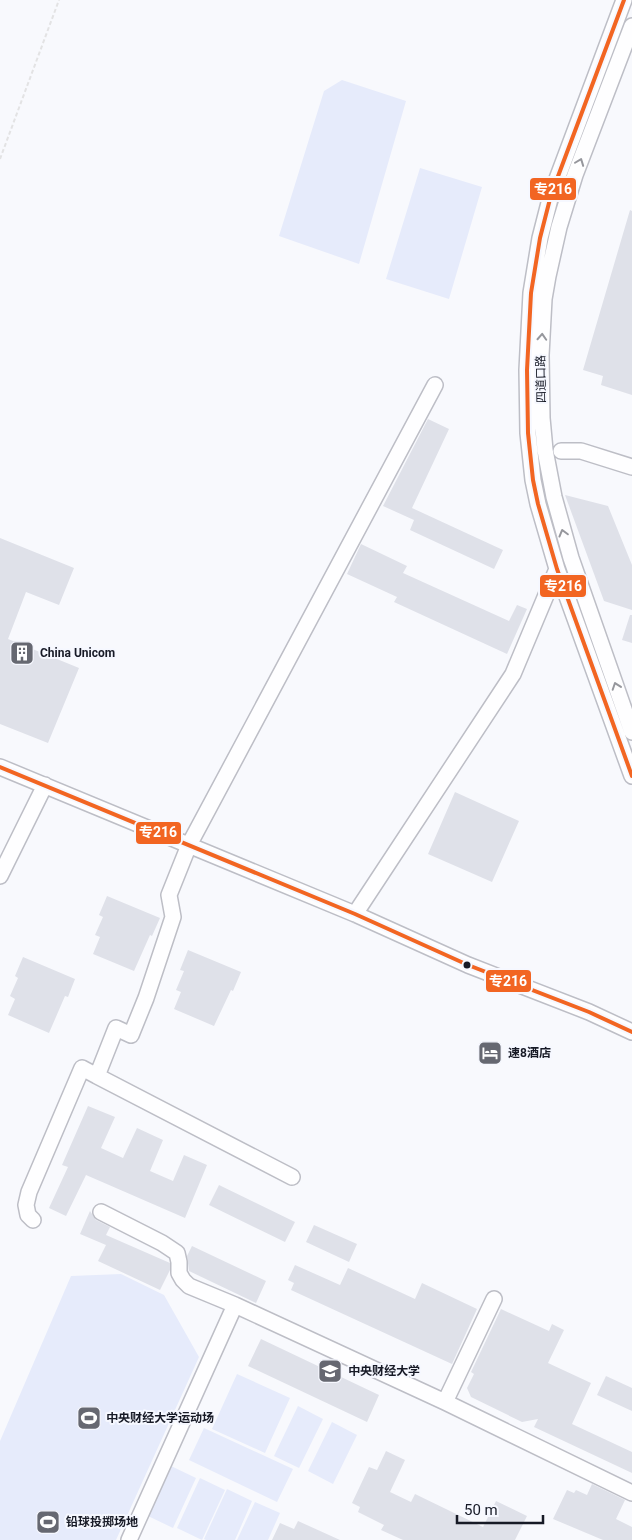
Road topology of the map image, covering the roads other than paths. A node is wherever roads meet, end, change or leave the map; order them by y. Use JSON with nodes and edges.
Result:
{"nodes":[{"id":1,"x":624,"y":0,"type":"edge"},
{"id":2,"x":632,"y":26,"type":"edge"},
{"id":3,"x":435,"y":385,"type":"dead end"},
{"id":4,"x":561,"y":451,"type":"dead end"},
{"id":5,"x":632,"y":467,"type":"edge"},
{"id":6,"x":557,"y":569,"type":"junction"},
{"id":7,"x":632,"y":732,"type":"edge"},
{"id":8,"x":0,"y":767,"type":"edge"},
{"id":9,"x":632,"y":776,"type":"edge"},
{"id":10,"x":45,"y":785,"type":"junction"},
{"id":11,"x":189,"y":845,"type":"junction"},
{"id":12,"x":0,"y":876,"type":"edge"},
{"id":13,"x":355,"y":914,"type":"junction"},
{"id":14,"x":632,"y":1032,"type":"edge"},
{"id":15,"x":97,"y":1076,"type":"junction"},
{"id":16,"x":292,"y":1177,"type":"dead end"},
{"id":17,"x":101,"y":1212,"type":"dead end"},
{"id":18,"x":33,"y":1220,"type":"dead end"},
{"id":19,"x":494,"y":1299,"type":"dead end"},
{"id":20,"x":234,"y":1305,"type":"junction"},
{"id":21,"x":445,"y":1402,"type":"junction"},
{"id":22,"x":632,"y":1493,"type":"edge"},
{"id":23,"x":129,"y":1540,"type":"edge"}],
"edges":[{"from":1,"to":6,"type":"street","name":"四道口路"},
{"from":7,"to":2,"type":"street","name":"四道口路","one_way":true},
{"from":3,"to":11,"type":"street"},
{"from":4,"to":5,"type":"street"},
{"from":6,"to":9,"type":"street","name":"四道口路"},
{"from":6,"to":13,"type":"street"},
{"from":8,"to":10,"type":"street"},
{"from":10,"to":11,"type":"street"},
{"from":10,"to":12,"type":"street"},
{"from":11,"to":13,"type":"street"},
{"from":11,"to":15,"type":"street"},
{"from":13,"to":14,"type":"street"},
{"from":15,"to":16,"type":"street"},
{"from":15,"to":18,"type":"street"},
{"from":17,"to":20,"type":"street"},
{"from":19,"to":21,"type":"street"},
{"from":20,"to":21,"type":"street"},
{"from":20,"to":23,"type":"street"},
{"from":21,"to":22,"type":"street"}]}
